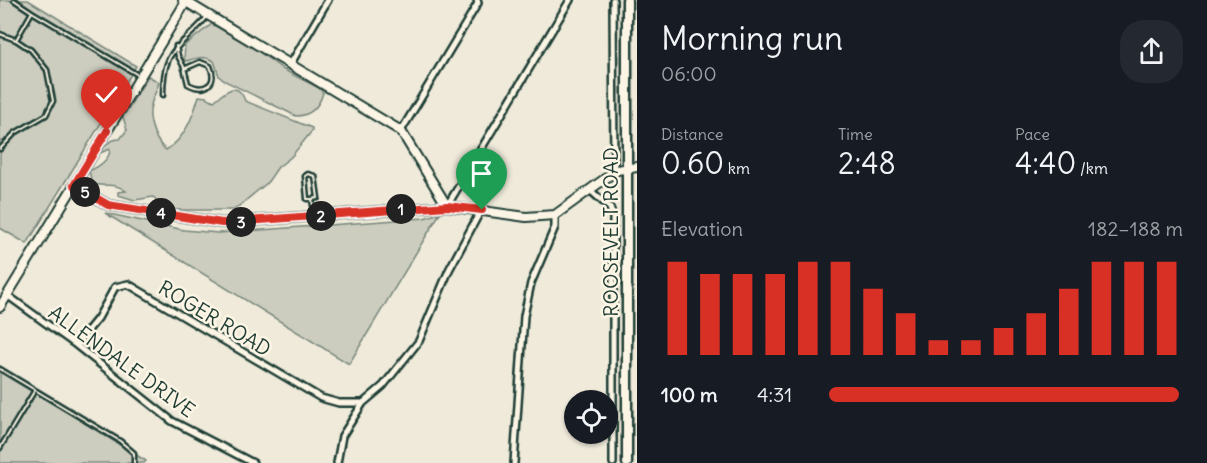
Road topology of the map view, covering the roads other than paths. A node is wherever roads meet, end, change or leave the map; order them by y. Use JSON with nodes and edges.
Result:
{"nodes":[{"id":1,"x":14,"y":0,"type":"edge"},
{"id":2,"x":328,"y":0,"type":"edge"},
{"id":3,"x":477,"y":0,"type":"edge"},
{"id":4,"x":570,"y":0,"type":"edge"},
{"id":5,"x":613,"y":0,"type":"edge"},
{"id":6,"x":627,"y":0,"type":"edge"},
{"id":7,"x":185,"y":1,"type":"edge"},
{"id":8,"x":32,"y":12,"type":"junction"},
{"id":9,"x":208,"y":15,"type":"junction"},
{"id":10,"x":0,"y":34,"type":"edge"},
{"id":11,"x":16,"y":40,"type":"junction"},
{"id":12,"x":176,"y":46,"type":"junction"},
{"id":13,"x":290,"y":65,"type":"junction"},
{"id":14,"x":184,"y":69,"type":"junction"},
{"id":15,"x":140,"y":76,"type":"junction"},
{"id":16,"x":163,"y":95,"type":"dead end"},
{"id":17,"x":401,"y":131,"type":"junction"},
{"id":18,"x":0,"y":149,"type":"edge"},
{"id":19,"x":637,"y":167,"type":"edge"},
{"id":20,"x":626,"y":168,"type":"junction"},
{"id":21,"x":614,"y":172,"type":"junction"},
{"id":22,"x":74,"y":185,"type":"junction"},
{"id":23,"x":590,"y":190,"type":"junction"},
{"id":24,"x":312,"y":199,"type":"junction"},
{"id":25,"x":447,"y":206,"type":"junction"},
{"id":26,"x":482,"y":210,"type":"junction"},
{"id":27,"x":555,"y":215,"type":"junction"},
{"id":28,"x":315,"y":216,"type":"junction"},
{"id":29,"x":7,"y":295,"type":"junction"},
{"id":30,"x":0,"y":306,"type":"edge"},
{"id":31,"x":76,"y":345,"type":"junction"},
{"id":32,"x":0,"y":369,"type":"edge"},
{"id":33,"x":35,"y":390,"type":"junction"},
{"id":34,"x":363,"y":403,"type":"junction"},
{"id":35,"x":0,"y":448,"type":"edge"},
{"id":36,"x":134,"y":463,"type":"edge"},
{"id":37,"x":254,"y":463,"type":"edge"},
{"id":38,"x":337,"y":463,"type":"edge"},
{"id":39,"x":514,"y":463,"type":"edge"},
{"id":40,"x":614,"y":463,"type":"edge"},
{"id":41,"x":627,"y":463,"type":"edge"}],
"edges":[{"from":1,"to":8,"type":"lane"},
{"from":2,"to":13,"type":"street"},
{"from":3,"to":17,"type":"street"},
{"from":4,"to":25,"type":"street"},
{"from":5,"to":21,"type":"street","name":"ROOSEVELT ROAD"},
{"from":6,"to":20,"type":"main road","name":"ROOSEVELT ROAD"},
{"from":7,"to":9,"type":"street"},
{"from":7,"to":15,"type":"street"},
{"from":8,"to":11,"type":"lane"},
{"from":8,"to":15,"type":"lane"},
{"from":9,"to":12,"type":"lane"},
{"from":9,"to":13,"type":"street"},
{"from":10,"to":11,"type":"lane"},
{"from":11,"to":18,"type":"lane"},
{"from":12,"to":14,"type":"lane"},
{"from":12,"to":16,"type":"lane"},
{"from":13,"to":17,"type":"street"},
{"from":14,"to":14,"type":"lane"},
{"from":15,"to":22,"type":"street"},
{"from":17,"to":25,"type":"street"},
{"from":19,"to":20,"type":"street"},
{"from":20,"to":21,"type":"street"},
{"from":20,"to":41,"type":"main road","name":"ROOSEVELT ROAD"},
{"from":21,"to":23,"type":"street"},
{"from":22,"to":28,"type":"street"},
{"from":22,"to":29,"type":"street"},
{"from":23,"to":27,"type":"street"},
{"from":23,"to":40,"type":"street","name":"ROOSEVELT ROAD"},
{"from":24,"to":24,"type":"lane"},
{"from":24,"to":28,"type":"lane"},
{"from":25,"to":26,"type":"street"},
{"from":25,"to":28,"type":"street"},
{"from":26,"to":27,"type":"street"},
{"from":26,"to":34,"type":"street"},
{"from":27,"to":39,"type":"street"},
{"from":29,"to":30,"type":"street"},
{"from":29,"to":31,"type":"street","name":"ALLENDALE DRIVE"},
{"from":31,"to":34,"type":"street","name":"ROGER ROAD"},
{"from":31,"to":37,"type":"street","name":"ALLENDALE DRIVE"},
{"from":32,"to":33,"type":"lane"},
{"from":33,"to":35,"type":"lane"},
{"from":33,"to":36,"type":"lane"},
{"from":34,"to":38,"type":"street"}]}
